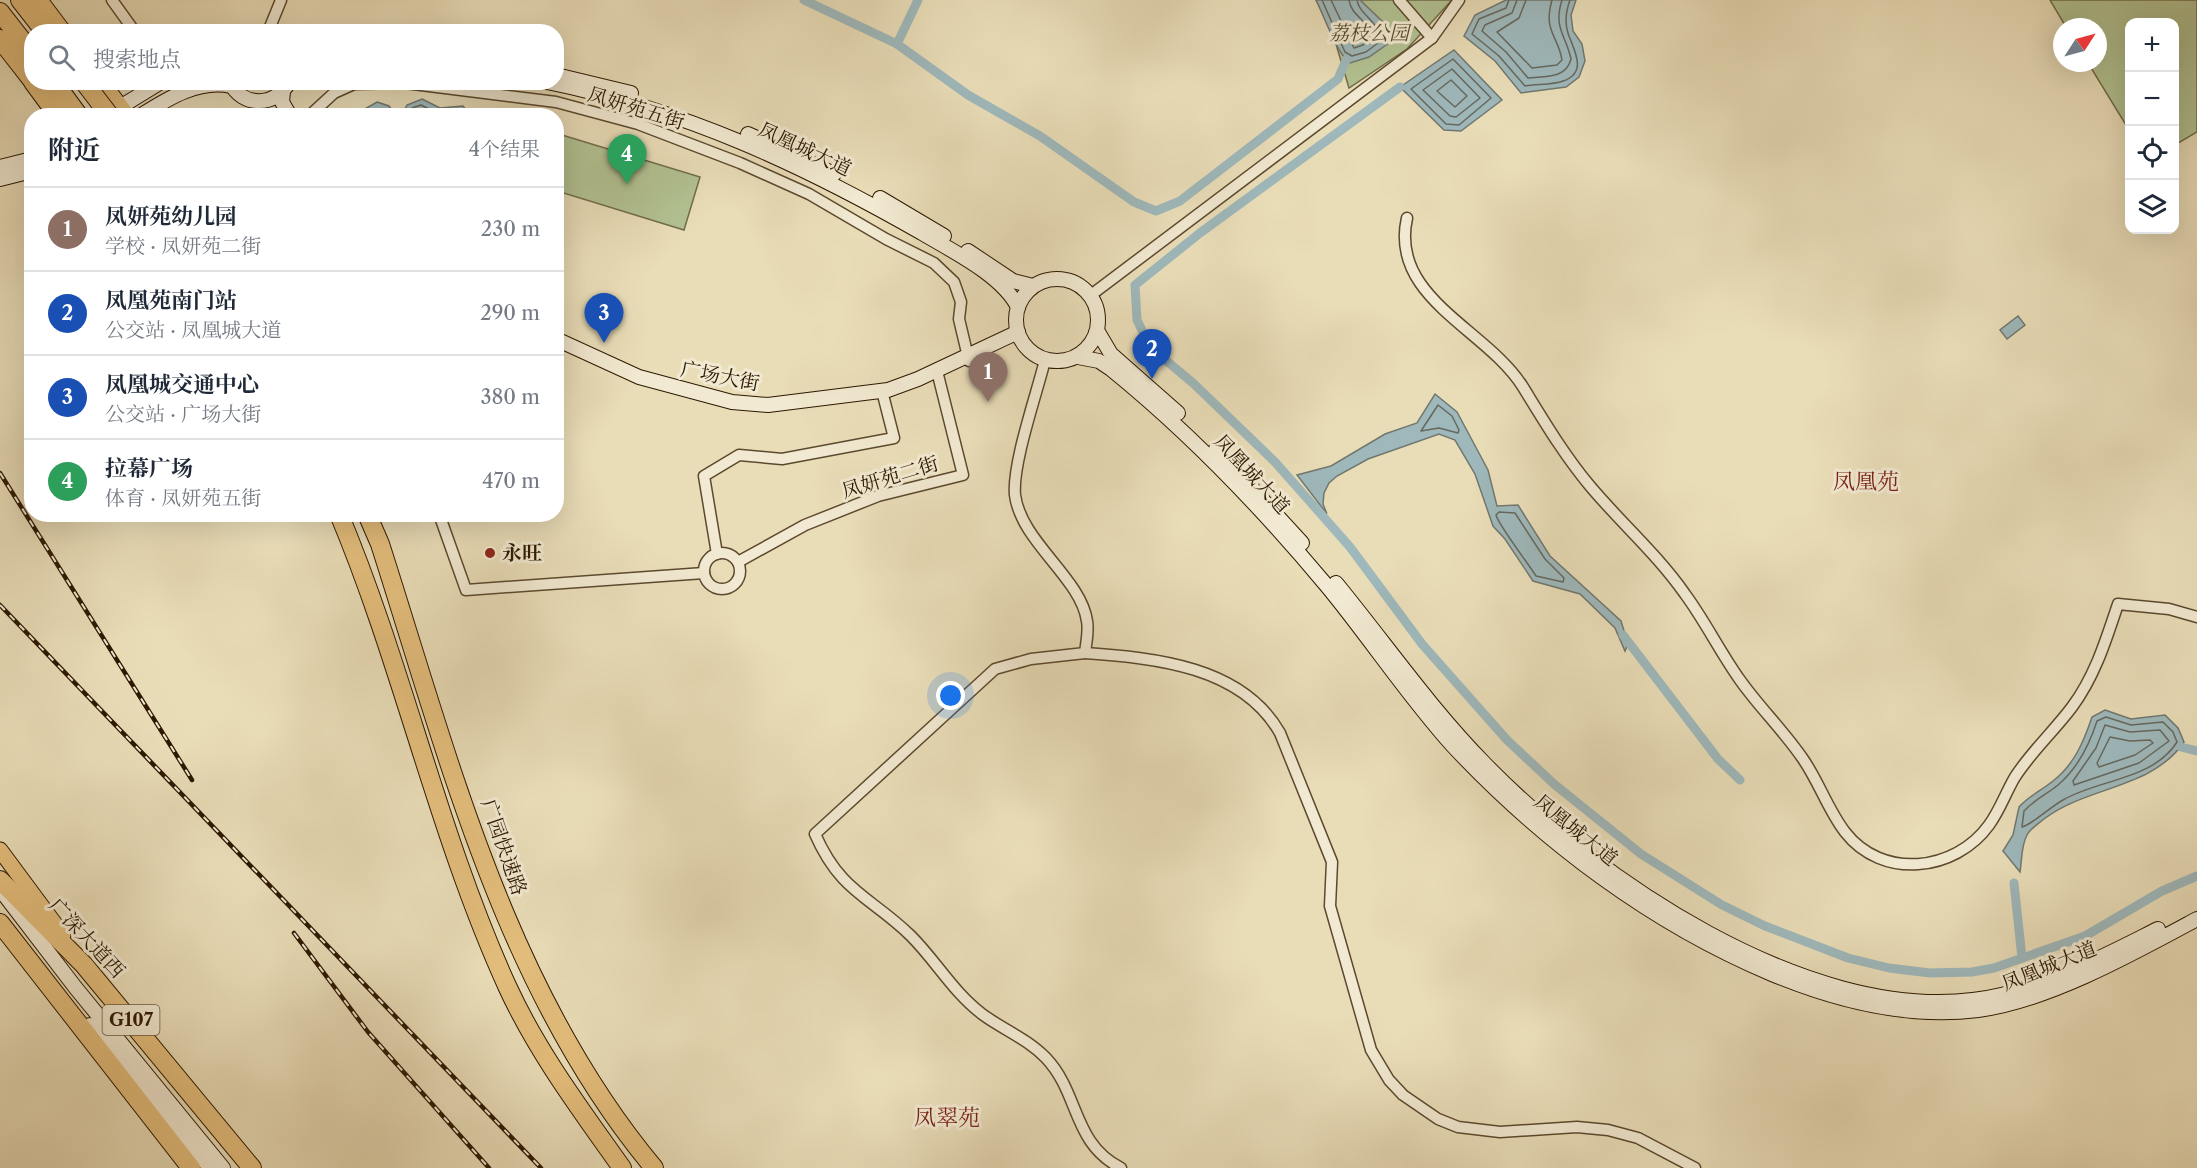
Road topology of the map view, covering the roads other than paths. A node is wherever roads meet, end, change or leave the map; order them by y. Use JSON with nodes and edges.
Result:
{"nodes":[{"id":1,"x":20,"y":0,"type":"edge"},
{"id":2,"x":38,"y":0,"type":"edge"},
{"id":3,"x":112,"y":0,"type":"edge"},
{"id":4,"x":281,"y":0,"type":"edge"},
{"id":5,"x":1399,"y":0,"type":"edge"},
{"id":6,"x":1459,"y":0,"type":"edge"},
{"id":7,"x":0,"y":12,"type":"edge"},
{"id":8,"x":39,"y":24,"type":"edge"},
{"id":9,"x":56,"y":24,"type":"edge"},
{"id":10,"x":129,"y":24,"type":"edge"},
{"id":11,"x":271,"y":24,"type":"edge"},
{"id":12,"x":0,"y":39,"type":"edge"},
{"id":13,"x":1432,"y":39,"type":"junction"},
{"id":14,"x":24,"y":43,"type":"edge"},
{"id":15,"x":24,"y":70,"type":"edge"},
{"id":16,"x":564,"y":77,"type":"edge"},
{"id":17,"x":564,"y":86,"type":"edge"},
{"id":18,"x":39,"y":90,"type":"edge"},
{"id":19,"x":60,"y":90,"type":"edge"},
{"id":20,"x":92,"y":90,"type":"edge"},
{"id":21,"x":104,"y":90,"type":"edge"},
{"id":22,"x":149,"y":90,"type":"edge"},
{"id":23,"x":192,"y":90,"type":"edge"},
{"id":24,"x":236,"y":90,"type":"edge"},
{"id":25,"x":282,"y":90,"type":"edge"},
{"id":26,"x":285,"y":90,"type":"edge"},
{"id":27,"x":341,"y":90,"type":"edge"},
{"id":28,"x":461,"y":90,"type":"edge"},
{"id":29,"x":268,"y":101,"type":"junction"},
{"id":30,"x":52,"y":108,"type":"edge"},
{"id":31,"x":73,"y":108,"type":"edge"},
{"id":32,"x":111,"y":108,"type":"edge"},
{"id":33,"x":113,"y":108,"type":"edge"},
{"id":34,"x":123,"y":108,"type":"edge"},
{"id":35,"x":154,"y":108,"type":"edge"},
{"id":36,"x":274,"y":108,"type":"edge"},
{"id":37,"x":285,"y":108,"type":"edge"},
{"id":38,"x":318,"y":108,"type":"edge"},
{"id":39,"x":24,"y":163,"type":"edge"},
{"id":40,"x":6,"y":171,"type":"edge"},
{"id":41,"x":24,"y":171,"type":"edge"},
{"id":42,"x":1407,"y":218,"type":"dead end"},
{"id":43,"x":1033,"y":286,"type":"junction"},
{"id":44,"x":1091,"y":295,"type":"junction"},
{"id":45,"x":1018,"y":307,"type":"junction"},
{"id":46,"x":1098,"y":332,"type":"junction"},
{"id":47,"x":1019,"y":335,"type":"junction"},
{"id":48,"x":564,"y":343,"type":"edge"},
{"id":49,"x":1078,"y":357,"type":"junction"},
{"id":50,"x":968,"y":358,"type":"junction"},
{"id":51,"x":1045,"y":360,"type":"junction"},
{"id":52,"x":938,"y":375,"type":"junction"},
{"id":53,"x":918,"y":380,"type":"junction"},
{"id":54,"x":882,"y":390,"type":"junction"},
{"id":55,"x":341,"y":522,"type":"edge"},
{"id":56,"x":371,"y":522,"type":"edge"},
{"id":57,"x":376,"y":522,"type":"edge"},
{"id":58,"x":442,"y":522,"type":"edge"},
{"id":59,"x":380,"y":544,"type":"junction"},
{"id":60,"x":717,"y":554,"type":"junction"},
{"id":61,"x":738,"y":562,"type":"junction"},
{"id":62,"x":704,"y":573,"type":"junction"},
{"id":63,"x":2197,"y":617,"type":"edge"},
{"id":64,"x":1085,"y":653,"type":"junction"},
{"id":65,"x":0,"y":850,"type":"edge"},
{"id":66,"x":0,"y":880,"type":"edge"},
{"id":67,"x":0,"y":890,"type":"edge"},
{"id":68,"x":2197,"y":909,"type":"edge"},
{"id":69,"x":0,"y":918,"type":"edge"},
{"id":70,"x":2197,"y":919,"type":"edge"},
{"id":71,"x":0,"y":923,"type":"edge"},
{"id":72,"x":0,"y":934,"type":"edge"},
{"id":73,"x":84,"y":965,"type":"junction"},
{"id":74,"x":64,"y":1008,"type":"junction"},
{"id":75,"x":191,"y":1168,"type":"edge"},
{"id":76,"x":210,"y":1168,"type":"edge"},
{"id":77,"x":223,"y":1168,"type":"edge"},
{"id":78,"x":252,"y":1168,"type":"edge"},
{"id":79,"x":622,"y":1168,"type":"edge"},
{"id":80,"x":654,"y":1168,"type":"edge"},
{"id":81,"x":1121,"y":1168,"type":"edge"},
{"id":82,"x":1695,"y":1168,"type":"edge"}],
"edges":[{"from":1,"to":8,"type":"highway"},
{"from":2,"to":9,"type":"highway"},
{"from":3,"to":10,"type":"street"},
{"from":4,"to":11,"type":"street"},
{"from":5,"to":13,"type":"street"},
{"from":6,"to":13,"type":"street"},
{"from":7,"to":14,"type":"highway"},
{"from":12,"to":15,"type":"highway"},
{"from":13,"to":44,"type":"street"},
{"from":16,"to":43,"type":"main road","name":"凤凰城大道"},
{"from":17,"to":45,"type":"main road","name":"凤凰城大道"},
{"from":18,"to":30,"type":"highway"},
{"from":19,"to":31,"type":"highway"},
{"from":20,"to":32,"type":"highway","bridge":true},
{"from":21,"to":33,"type":"highway"},
{"from":22,"to":34,"type":"main road"},
{"from":23,"to":35,"type":"main road"},
{"from":24,"to":29,"type":"main road"},
{"from":25,"to":29,"type":"main road"},
{"from":26,"to":37,"type":"main road"},
{"from":27,"to":38,"type":"street","name":"凤妍苑五街"},
{"from":28,"to":50,"type":"street","name":"凤妍苑五街"},
{"from":29,"to":36,"type":"main road"},
{"from":39,"to":40,"type":"main road"},
{"from":40,"to":41,"type":"main road"},
{"from":42,"to":63,"type":"street"},
{"from":43,"to":44,"type":"main road"},
{"from":43,"to":45,"type":"main road"},
{"from":44,"to":46,"type":"main road"},
{"from":45,"to":47,"type":"main road"},
{"from":46,"to":49,"type":"main road"},
{"from":46,"to":68,"type":"main road","name":"凤凰城大道"},
{"from":47,"to":50,"type":"main road","name":"广场大街"},
{"from":47,"to":51,"type":"main road"},
{"from":48,"to":54,"type":"main road","name":"广场大街"},
{"from":49,"to":51,"type":"main road"},
{"from":49,"to":70,"type":"main road","name":"凤凰城大道"},
{"from":50,"to":52,"type":"main road","name":"广场大街"},
{"from":50,"to":53,"type":"main road","name":"广场大街"},
{"from":51,"to":64,"type":"street"},
{"from":52,"to":53,"type":"main road","name":"广场大街"},
{"from":52,"to":61,"type":"street","name":"凤妍苑二街"},
{"from":53,"to":54,"type":"main road","name":"广场大街"},
{"from":54,"to":60,"type":"street"},
{"from":55,"to":79,"type":"highway"},
{"from":56,"to":59,"type":"highway","name":"广园快速路"},
{"from":57,"to":59,"type":"highway"},
{"from":58,"to":62,"type":"street"},
{"from":59,"to":80,"type":"highway","name":"广园快速路"},
{"from":60,"to":61,"type":"street"},
{"from":60,"to":62,"type":"street"},
{"from":61,"to":62,"type":"street"},
{"from":64,"to":81,"type":"street"},
{"from":64,"to":82,"type":"street"},
{"from":65,"to":73,"type":"main road"},
{"from":66,"to":73,"type":"highway","name":"广深大道西","number":"G107"},
{"from":67,"to":77,"type":"main road"},
{"from":69,"to":76,"type":"main road"},
{"from":71,"to":74,"type":"highway","number":"G107"},
{"from":72,"to":74,"type":"main road"},
{"from":73,"to":78,"type":"highway","name":"广深大道西","number":"G107"},
{"from":74,"to":75,"type":"highway","number":"G107"}]}
